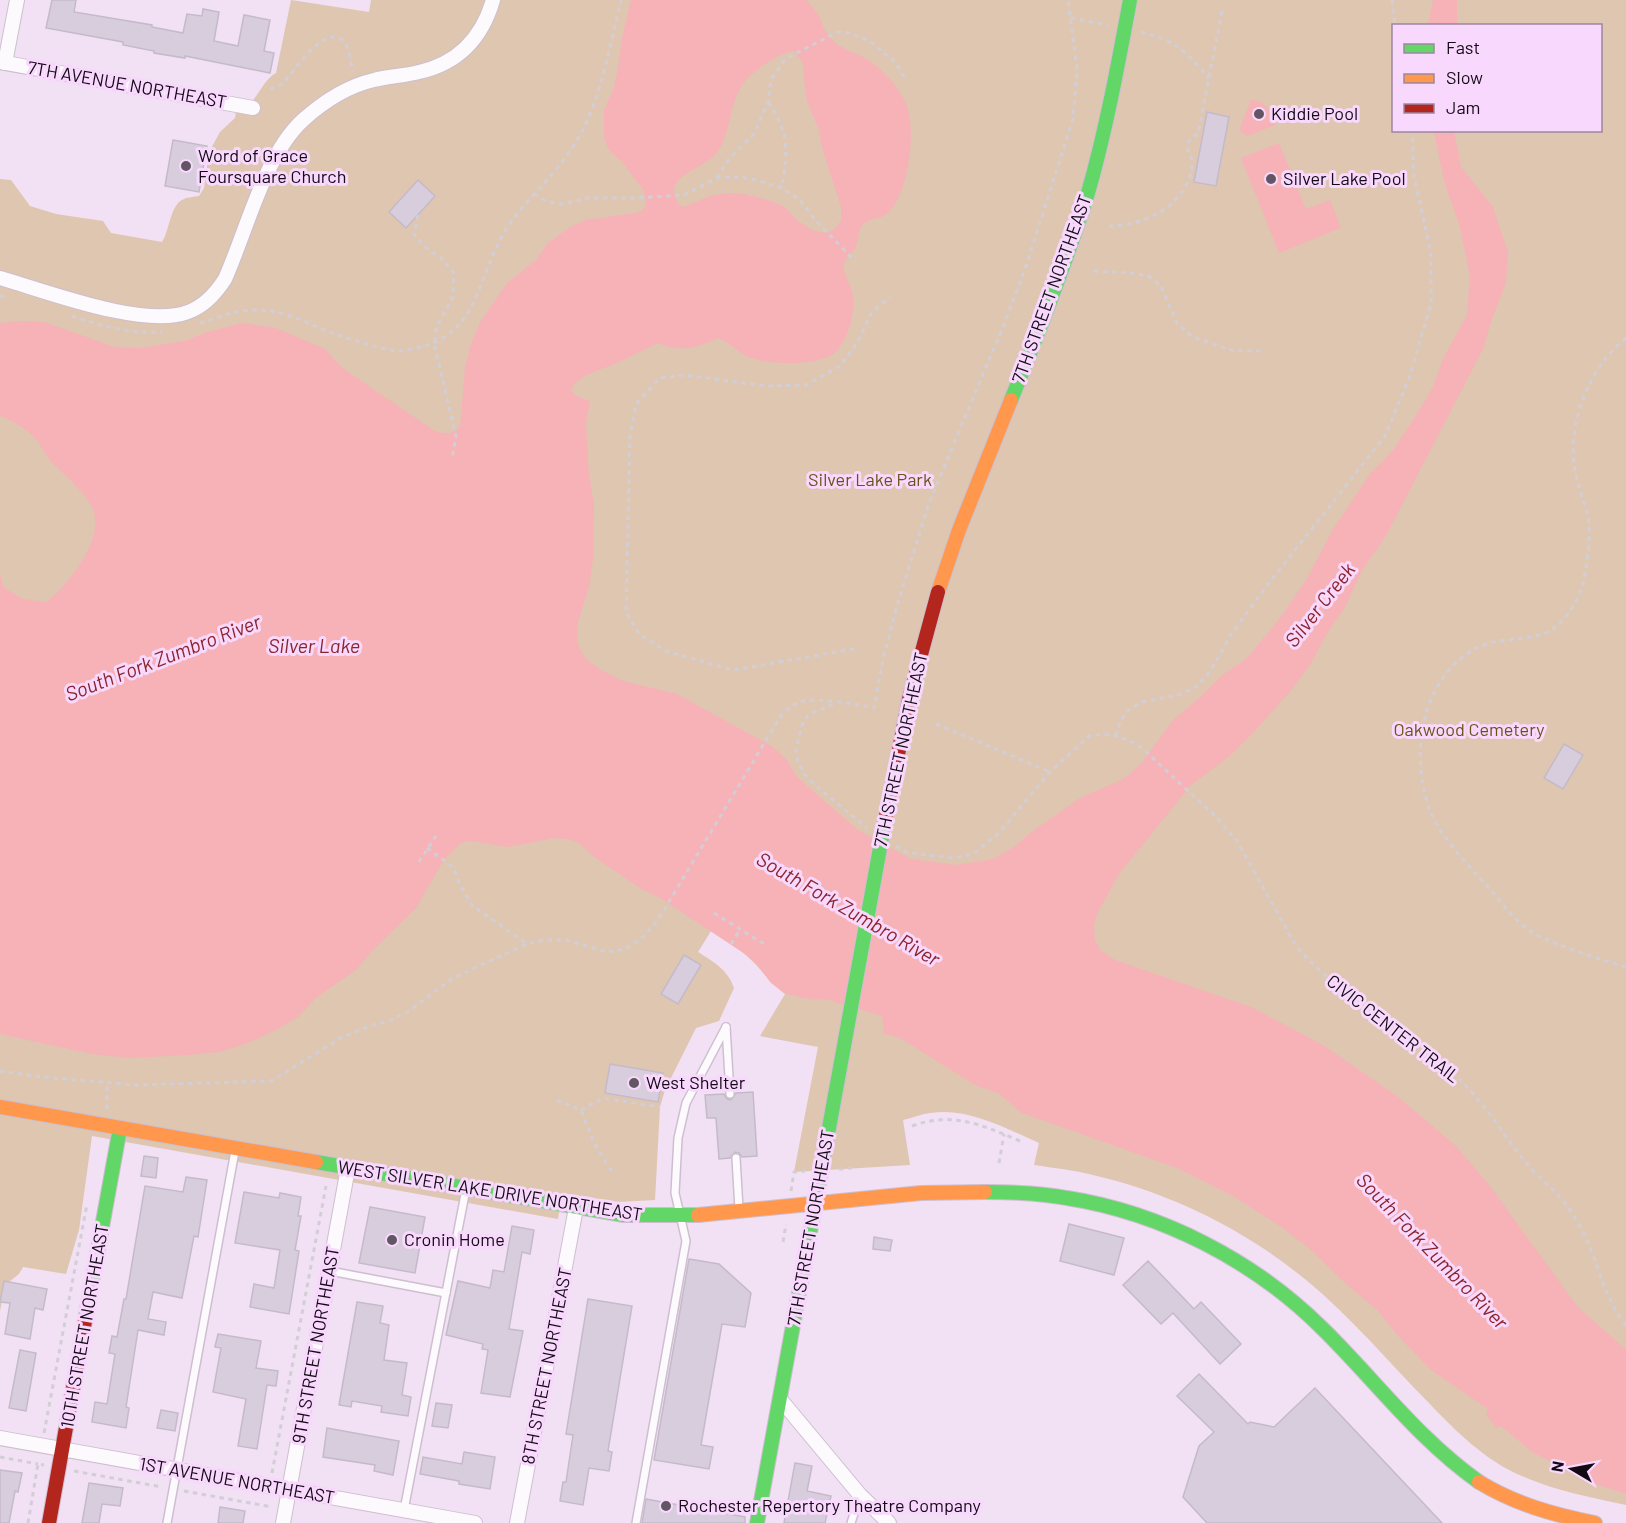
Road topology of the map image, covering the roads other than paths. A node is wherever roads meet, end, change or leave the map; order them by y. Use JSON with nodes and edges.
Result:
{"nodes":[{"id":1,"x":17,"y":0,"type":"edge"},
{"id":2,"x":494,"y":0,"type":"edge"},
{"id":3,"x":1130,"y":0,"type":"edge"},
{"id":4,"x":3,"y":63,"type":"edge"},
{"id":5,"x":253,"y":108,"type":"dead end"},
{"id":6,"x":0,"y":278,"type":"edge"},
{"id":7,"x":730,"y":1094,"type":"dead end"},
{"id":8,"x":0,"y":1107,"type":"edge"},
{"id":9,"x":120,"y":1128,"type":"junction"},
{"id":10,"x":236,"y":1148,"type":"junction"},
{"id":11,"x":735,"y":1158,"type":"dead end"},
{"id":12,"x":348,"y":1168,"type":"junction"},
{"id":13,"x":466,"y":1189,"type":"junction"},
{"id":14,"x":815,"y":1203,"type":"junction"},
{"id":15,"x":576,"y":1208,"type":"junction"},
{"id":16,"x":739,"y":1212,"type":"junction"},
{"id":17,"x":680,"y":1217,"type":"junction"},
{"id":18,"x":330,"y":1271,"type":"junction"},
{"id":19,"x":446,"y":1293,"type":"junction"},
{"id":20,"x":780,"y":1399,"type":"junction"},
{"id":21,"x":0,"y":1438,"type":"edge"},
{"id":22,"x":62,"y":1449,"type":"junction"},
{"id":23,"x":177,"y":1471,"type":"junction"},
{"id":24,"x":289,"y":1490,"type":"junction"},
{"id":25,"x":860,"y":1495,"type":"junction"},
{"id":26,"x":404,"y":1510,"type":"junction"},
{"id":27,"x":1579,"y":1522,"type":"edge"},
{"id":28,"x":49,"y":1523,"type":"edge"},
{"id":29,"x":167,"y":1523,"type":"edge"},
{"id":30,"x":284,"y":1523,"type":"edge"},
{"id":31,"x":475,"y":1523,"type":"edge"},
{"id":32,"x":518,"y":1523,"type":"edge"},
{"id":33,"x":636,"y":1523,"type":"edge"},
{"id":34,"x":757,"y":1523,"type":"edge"},
{"id":35,"x":851,"y":1523,"type":"edge"},
{"id":36,"x":889,"y":1523,"type":"edge"},
{"id":37,"x":1595,"y":1523,"type":"edge"}],
"edges":[{"from":1,"to":4,"type":"street"},
{"from":2,"to":6,"type":"street"},
{"from":3,"to":14,"type":"street","name":"7TH STREET NORTHEAST","bridge":true},
{"from":4,"to":5,"type":"street","name":"7TH AVENUE NORTHEAST"},
{"from":7,"to":17,"type":"lane"},
{"from":8,"to":9,"type":"street","name":"WEST SILVER LAKE DRIVE NORTHEAST"},
{"from":9,"to":10,"type":"street","name":"WEST SILVER LAKE DRIVE NORTHEAST"},
{"from":9,"to":22,"type":"street","name":"10TH STREET NORTHEAST"},
{"from":10,"to":12,"type":"street","name":"WEST SILVER LAKE DRIVE NORTHEAST"},
{"from":10,"to":23,"type":"lane"},
{"from":11,"to":16,"type":"lane"},
{"from":12,"to":13,"type":"street","name":"WEST SILVER LAKE DRIVE NORTHEAST"},
{"from":12,"to":18,"type":"street","name":"9TH STREET NORTHEAST"},
{"from":13,"to":15,"type":"street","name":"WEST SILVER LAKE DRIVE NORTHEAST"},
{"from":13,"to":19,"type":"lane"},
{"from":14,"to":16,"type":"street","name":"WEST SILVER LAKE DRIVE NORTHEAST"},
{"from":14,"to":20,"type":"street","name":"7TH STREET NORTHEAST"},
{"from":14,"to":27,"type":"street","name":"WEST SILVER LAKE DRIVE NORTHEAST"},
{"from":15,"to":17,"type":"street","name":"WEST SILVER LAKE DRIVE NORTHEAST"},
{"from":15,"to":32,"type":"street","name":"8TH STREET NORTHEAST"},
{"from":16,"to":17,"type":"street","name":"WEST SILVER LAKE DRIVE NORTHEAST"},
{"from":17,"to":33,"type":"lane"},
{"from":18,"to":19,"type":"lane"},
{"from":18,"to":24,"type":"street","name":"9TH STREET NORTHEAST"},
{"from":19,"to":26,"type":"lane"},
{"from":20,"to":25,"type":"street"},
{"from":20,"to":34,"type":"street","name":"7TH STREET NORTHEAST"},
{"from":21,"to":22,"type":"street","name":"1ST AVENUE NORTHEAST"},
{"from":22,"to":23,"type":"street","name":"1ST AVENUE NORTHEAST"},
{"from":22,"to":28,"type":"street","name":"10TH STREET NORTHEAST"},
{"from":23,"to":24,"type":"street","name":"1ST AVENUE NORTHEAST"},
{"from":23,"to":29,"type":"lane"},
{"from":24,"to":26,"type":"street","name":"1ST AVENUE NORTHEAST"},
{"from":24,"to":30,"type":"street","name":"9TH STREET NORTHEAST"},
{"from":25,"to":35,"type":"lane"},
{"from":25,"to":36,"type":"street"},
{"from":26,"to":31,"type":"street","name":"1ST AVENUE NORTHEAST"},
{"from":27,"to":37,"type":"street","name":"WEST SILVER LAKE DRIVE NORTHEAST"}]}
